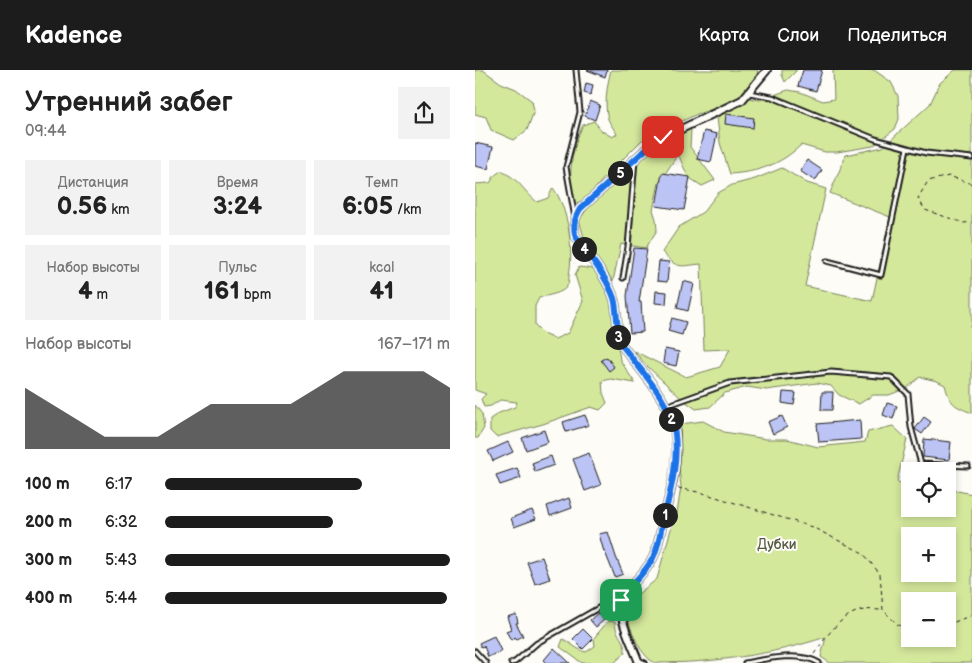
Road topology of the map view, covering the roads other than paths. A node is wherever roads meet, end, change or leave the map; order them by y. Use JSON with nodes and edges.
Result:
{"nodes":[{"id":1,"x":577,"y":70,"type":"edge"},
{"id":2,"x":767,"y":70,"type":"edge"},
{"id":3,"x":749,"y":93,"type":"junction"},
{"id":4,"x":907,"y":148,"type":"junction"},
{"id":5,"x":972,"y":158,"type":"edge"},
{"id":6,"x":635,"y":159,"type":"junction"},
{"id":7,"x":575,"y":218,"type":"junction"},
{"id":8,"x":827,"y":262,"type":"dead end"},
{"id":9,"x":623,"y":278,"type":"dead end"},
{"id":10,"x":666,"y":406,"type":"junction"},
{"id":11,"x":968,"y":466,"type":"dead end"},
{"id":12,"x":624,"y":593,"type":"junction"},
{"id":13,"x":475,"y":651,"type":"edge"},
{"id":14,"x":639,"y":661,"type":"edge"},
{"id":15,"x":486,"y":663,"type":"edge"},
{"id":16,"x":511,"y":663,"type":"edge"},
{"id":17,"x":645,"y":663,"type":"edge"},
{"id":18,"x":745,"y":663,"type":"edge"},
{"id":19,"x":819,"y":663,"type":"edge"}],
"edges":[{"from":1,"to":7,"type":"lane"},
{"from":2,"to":3,"type":"street"},
{"from":3,"to":4,"type":"lane"},
{"from":3,"to":6,"type":"street"},
{"from":4,"to":5,"type":"lane"},
{"from":4,"to":8,"type":"lane"},
{"from":6,"to":7,"type":"street"},
{"from":6,"to":9,"type":"lane"},
{"from":7,"to":10,"type":"street"},
{"from":10,"to":11,"type":"lane"},
{"from":10,"to":12,"type":"street"},
{"from":12,"to":14,"type":"street"},
{"from":12,"to":16,"type":"lane"},
{"from":13,"to":15,"type":"lane"},
{"from":14,"to":17,"type":"lane"},
{"from":18,"to":19,"type":"lane"}]}
